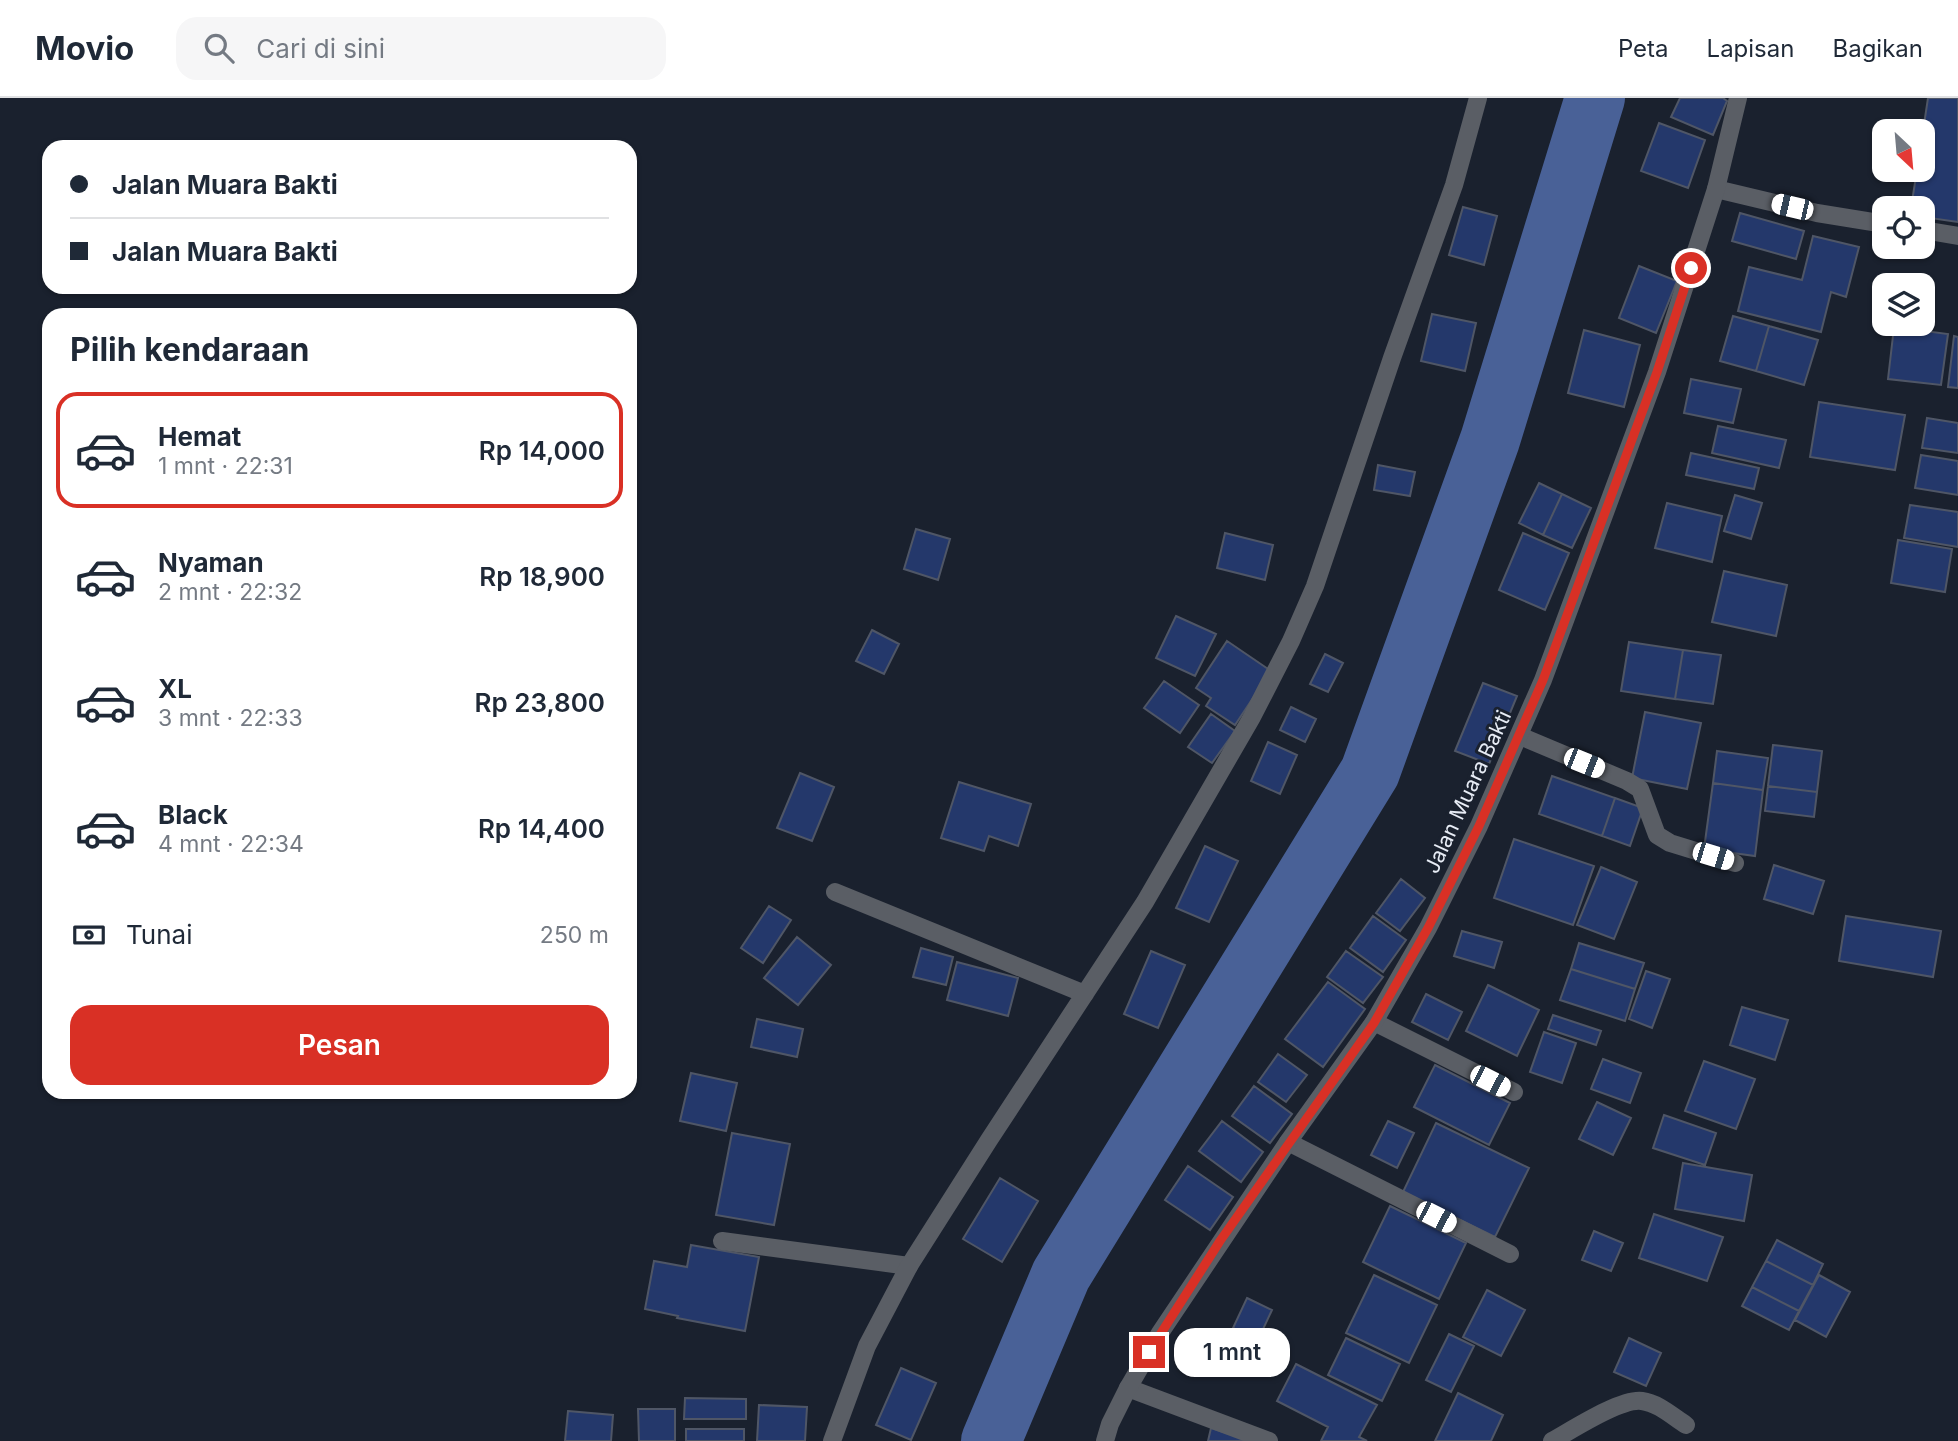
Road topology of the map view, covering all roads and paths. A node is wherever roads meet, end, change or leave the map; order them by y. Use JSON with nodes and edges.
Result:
{"nodes":[{"id":1,"x":1478,"y":98,"type":"edge"},
{"id":2,"x":1738,"y":98,"type":"edge"},
{"id":3,"x":1716,"y":190,"type":"junction"},
{"id":4,"x":1872,"y":222,"type":"edge"},
{"id":5,"x":1935,"y":232,"type":"edge"},
{"id":6,"x":1958,"y":236,"type":"edge"},
{"id":7,"x":1520,"y":736,"type":"junction"},
{"id":8,"x":1735,"y":863,"type":"dead end"},
{"id":9,"x":835,"y":892,"type":"dead end"},
{"id":10,"x":1085,"y":994,"type":"junction"},
{"id":11,"x":1374,"y":1023,"type":"junction"},
{"id":12,"x":1514,"y":1092,"type":"dead end"},
{"id":13,"x":1288,"y":1142,"type":"junction"},
{"id":14,"x":723,"y":1241,"type":"dead end"},
{"id":15,"x":1510,"y":1254,"type":"dead end"},
{"id":16,"x":909,"y":1266,"type":"junction"},
{"id":17,"x":1128,"y":1388,"type":"junction"},
{"id":18,"x":1686,"y":1425,"type":"dead end"},
{"id":19,"x":832,"y":1441,"type":"edge"},
{"id":20,"x":1105,"y":1441,"type":"edge"},
{"id":21,"x":1269,"y":1441,"type":"edge"},
{"id":22,"x":1552,"y":1441,"type":"edge"}],
"edges":[{"from":1,"to":10,"type":"street"},
{"from":2,"to":3,"type":"street","name":"Jalan Muara Bakti"},
{"from":3,"to":4,"type":"street"},
{"from":3,"to":7,"type":"street","name":"Jalan Muara Bakti"},
{"from":5,"to":6,"type":"street"},
{"from":7,"to":8,"type":"street"},
{"from":7,"to":11,"type":"street","name":"Jalan Muara Bakti"},
{"from":9,"to":10,"type":"street"},
{"from":10,"to":16,"type":"street"},
{"from":11,"to":12,"type":"street"},
{"from":11,"to":13,"type":"street","name":"Jalan Muara Bakti"},
{"from":13,"to":15,"type":"street"},
{"from":13,"to":17,"type":"street","name":"Jalan Muara Bakti"},
{"from":14,"to":16,"type":"street"},
{"from":16,"to":19,"type":"street"},
{"from":17,"to":20,"type":"street","name":"Jalan Muara Bakti"},
{"from":17,"to":21,"type":"street"},
{"from":18,"to":22,"type":"street"}]}
